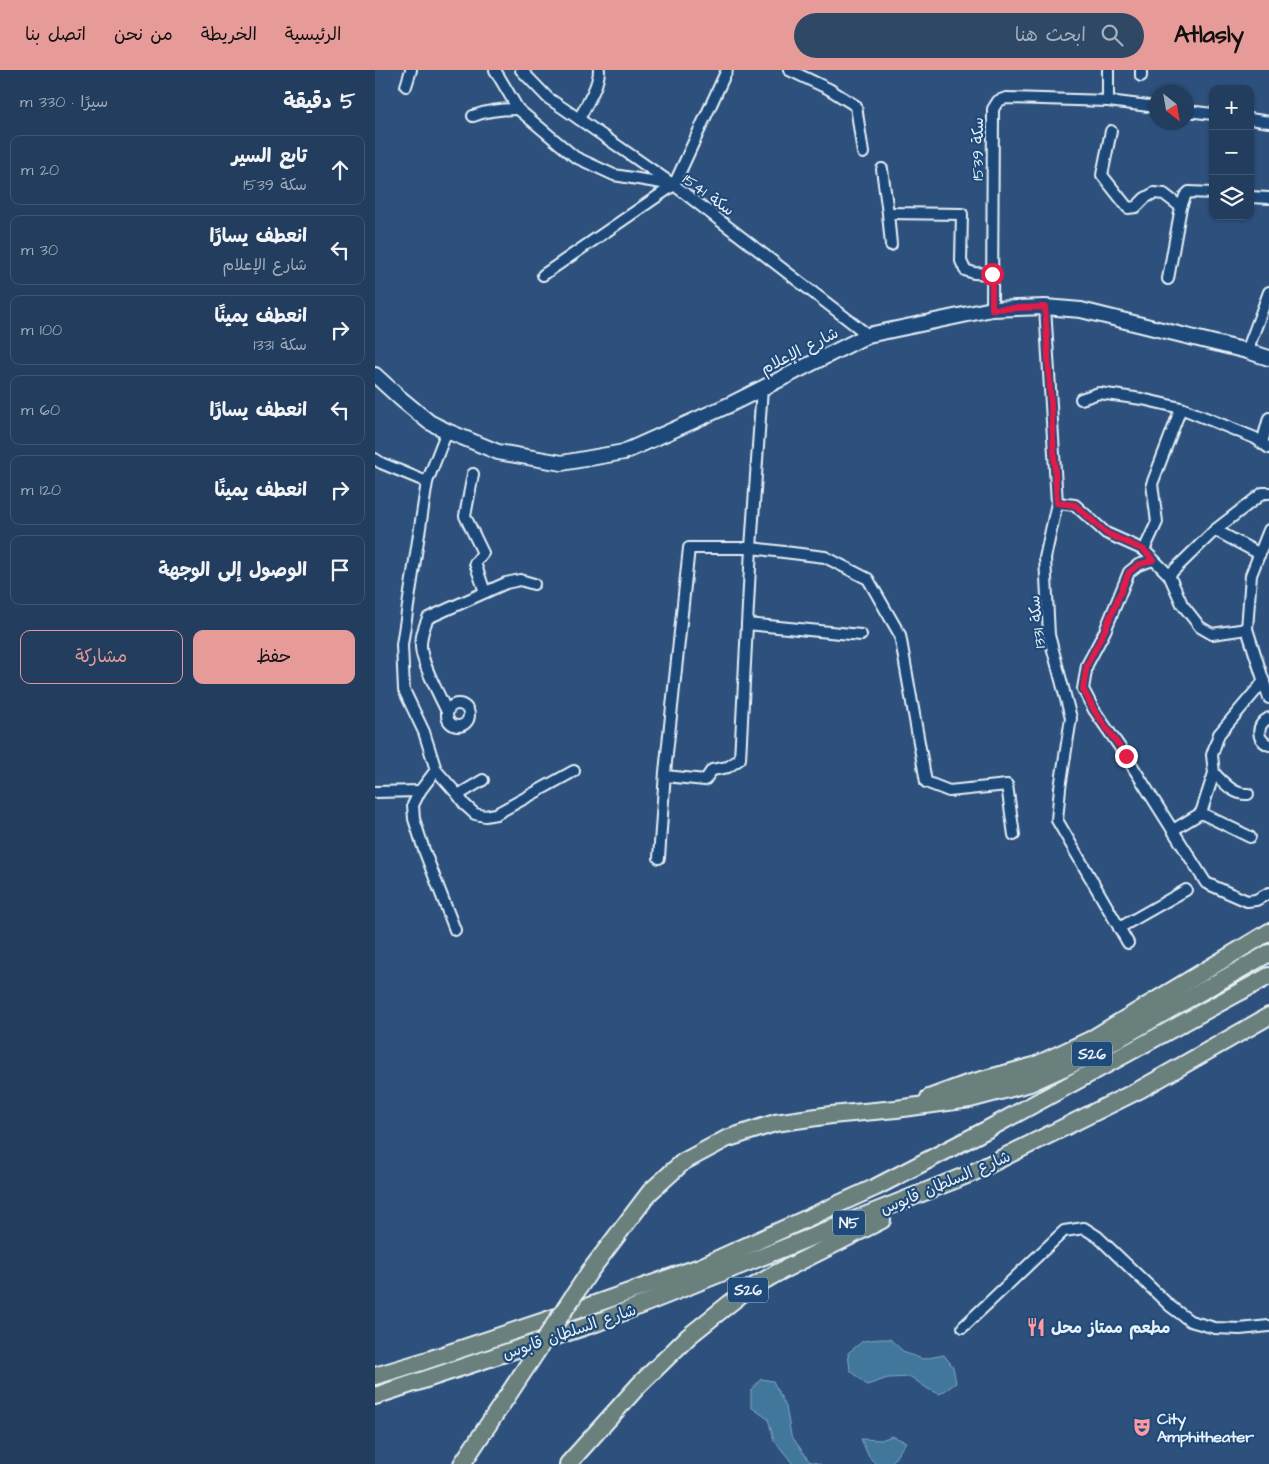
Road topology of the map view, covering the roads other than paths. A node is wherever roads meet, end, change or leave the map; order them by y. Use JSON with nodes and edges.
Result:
{"nodes":[{"id":1,"x":411,"y":70,"type":"edge"},
{"id":2,"x":495,"y":70,"type":"edge"},
{"id":3,"x":521,"y":70,"type":"edge"},
{"id":4,"x":599,"y":70,"type":"edge"},
{"id":5,"x":727,"y":70,"type":"edge"},
{"id":6,"x":789,"y":70,"type":"edge"},
{"id":7,"x":1108,"y":70,"type":"edge"},
{"id":8,"x":406,"y":86,"type":"dead end"},
{"id":9,"x":1108,"y":101,"type":"junction"},
{"id":10,"x":1149,"y":106,"type":"edge"},
{"id":11,"x":518,"y":109,"type":"junction"},
{"id":12,"x":1194,"y":112,"type":"edge"},
{"id":13,"x":1209,"y":114,"type":"edge"},
{"id":14,"x":473,"y":116,"type":"dead end"},
{"id":15,"x":579,"y":119,"type":"junction"},
{"id":16,"x":1254,"y":120,"type":"edge"},
{"id":17,"x":1269,"y":122,"type":"edge"},
{"id":18,"x":1111,"y":131,"type":"dead end"},
{"id":19,"x":863,"y":153,"type":"dead end"},
{"id":20,"x":882,"y":169,"type":"dead end"},
{"id":21,"x":674,"y":185,"type":"junction"},
{"id":22,"x":1209,"y":193,"type":"edge"},
{"id":23,"x":1254,"y":197,"type":"edge"},
{"id":24,"x":1269,"y":198,"type":"edge"},
{"id":25,"x":1181,"y":207,"type":"junction"},
{"id":26,"x":888,"y":213,"type":"junction"},
{"id":27,"x":891,"y":245,"type":"dead end"},
{"id":28,"x":992,"y":274,"type":"junction"},
{"id":29,"x":543,"y":275,"type":"dead end"},
{"id":30,"x":1168,"y":279,"type":"dead end"},
{"id":31,"x":1269,"y":292,"type":"edge"},
{"id":32,"x":1045,"y":307,"type":"junction"},
{"id":33,"x":992,"y":309,"type":"junction"},
{"id":34,"x":868,"y":335,"type":"junction"},
{"id":35,"x":1247,"y":351,"type":"junction"},
{"id":36,"x":1269,"y":358,"type":"edge"},
{"id":37,"x":375,"y":375,"type":"edge"},
{"id":38,"x":762,"y":388,"type":"junction"},
{"id":39,"x":1081,"y":399,"type":"dead end"},
{"id":40,"x":1181,"y":408,"type":"junction"},
{"id":41,"x":1269,"y":418,"type":"edge"},
{"id":42,"x":447,"y":431,"type":"junction"},
{"id":43,"x":1265,"y":446,"type":"edge"},
{"id":44,"x":375,"y":459,"type":"edge"},
{"id":45,"x":473,"y":474,"type":"dead end"},
{"id":46,"x":427,"y":482,"type":"junction"},
{"id":47,"x":1269,"y":493,"type":"edge"},
{"id":48,"x":1057,"y":503,"type":"junction"},
{"id":49,"x":1215,"y":530,"type":"junction"},
{"id":50,"x":1269,"y":530,"type":"edge"},
{"id":51,"x":751,"y":548,"type":"junction"},
{"id":52,"x":1144,"y":550,"type":"junction"},
{"id":53,"x":1260,"y":554,"type":"junction"},
{"id":54,"x":1153,"y":560,"type":"junction"},
{"id":55,"x":1169,"y":575,"type":"junction"},
{"id":56,"x":535,"y":584,"type":"dead end"},
{"id":57,"x":485,"y":592,"type":"junction"},
{"id":58,"x":747,"y":624,"type":"junction"},
{"id":59,"x":1247,"y":629,"type":"junction"},
{"id":60,"x":861,"y":635,"type":"dead end"},
{"id":61,"x":1264,"y":681,"type":"junction"},
{"id":62,"x":1269,"y":698,"type":"edge"},
{"id":63,"x":447,"y":712,"type":"dead end"},
{"id":64,"x":1269,"y":718,"type":"edge"},
{"id":65,"x":1269,"y":745,"type":"edge"},
{"id":66,"x":436,"y":770,"type":"junction"},
{"id":67,"x":574,"y":771,"type":"dead end"},
{"id":68,"x":1214,"y":774,"type":"junction"},
{"id":69,"x":665,"y":776,"type":"junction"},
{"id":70,"x":483,"y":780,"type":"dead end"},
{"id":71,"x":420,"y":791,"type":"junction"},
{"id":72,"x":375,"y":792,"type":"edge"},
{"id":73,"x":1248,"y":794,"type":"dead end"},
{"id":74,"x":458,"y":795,"type":"junction"},
{"id":75,"x":1201,"y":813,"type":"junction"},
{"id":76,"x":1173,"y":830,"type":"junction"},
{"id":77,"x":1014,"y":835,"type":"dead end"},
{"id":78,"x":1250,"y":837,"type":"dead end"},
{"id":79,"x":659,"y":858,"type":"dead end"},
{"id":80,"x":1186,"y":890,"type":"dead end"},
{"id":81,"x":1269,"y":893,"type":"edge"},
{"id":82,"x":1119,"y":928,"type":"junction"},
{"id":83,"x":455,"y":930,"type":"dead end"},
{"id":84,"x":1269,"y":932,"type":"edge"},
{"id":85,"x":1128,"y":943,"type":"dead end"},
{"id":86,"x":1269,"y":953,"type":"edge"},
{"id":87,"x":1269,"y":976,"type":"edge"},
{"id":88,"x":1269,"y":1016,"type":"edge"},
{"id":89,"x":896,"y":1109,"type":"junction"},
{"id":90,"x":972,"y":1174,"type":"junction"},
{"id":91,"x":1269,"y":1326,"type":"edge"},
{"id":92,"x":963,"y":1327,"type":"dead end"},
{"id":93,"x":375,"y":1376,"type":"edge"},
{"id":94,"x":375,"y":1396,"type":"edge"},
{"id":95,"x":462,"y":1464,"type":"edge"},
{"id":96,"x":568,"y":1464,"type":"edge"}],
"edges":[{"from":1,"to":8,"type":"street"},
{"from":2,"to":11,"type":"street","name":"سكة 1541"},
{"from":3,"to":15,"type":"street"},
{"from":4,"to":15,"type":"street"},
{"from":5,"to":21,"type":"street"},
{"from":6,"to":19,"type":"street"},
{"from":7,"to":9,"type":"street"},
{"from":9,"to":10,"type":"street","name":"سكة 1539"},
{"from":9,"to":28,"type":"street","name":"سكة 1539"},
{"from":11,"to":14,"type":"street"},
{"from":11,"to":21,"type":"street","name":"سكة 1541"},
{"from":12,"to":13,"type":"street"},
{"from":15,"to":21,"type":"street"},
{"from":16,"to":17,"type":"street"},
{"from":18,"to":25,"type":"street"},
{"from":20,"to":26,"type":"street"},
{"from":21,"to":29,"type":"street"},
{"from":21,"to":34,"type":"street","name":"سكة 1541"},
{"from":22,"to":25,"type":"street"},
{"from":23,"to":24,"type":"street"},
{"from":25,"to":30,"type":"street"},
{"from":26,"to":27,"type":"street"},
{"from":26,"to":28,"type":"street"},
{"from":28,"to":33,"type":"street","name":"سكة 1539"},
{"from":31,"to":35,"type":"street"},
{"from":32,"to":33,"type":"main road","name":"شارع الإعلام"},
{"from":32,"to":35,"type":"main road","name":"شارع الإعلام"},
{"from":32,"to":48,"type":"street","name":"سكة 1331"},
{"from":33,"to":34,"type":"main road","name":"شارع الإعلام"},
{"from":34,"to":38,"type":"main road","name":"شارع الإعلام"},
{"from":35,"to":36,"type":"main road","name":"شارع الإعلام"},
{"from":37,"to":42,"type":"main road","name":"شارع الإعلام"},
{"from":38,"to":42,"type":"main road","name":"شارع الإعلام"},
{"from":38,"to":51,"type":"street"},
{"from":39,"to":40,"type":"street"},
{"from":40,"to":43,"type":"street"},
{"from":40,"to":52,"type":"street"},
{"from":41,"to":43,"type":"street"},
{"from":42,"to":46,"type":"street"},
{"from":44,"to":46,"type":"street"},
{"from":45,"to":57,"type":"street"},
{"from":46,"to":66,"type":"street"},
{"from":47,"to":49,"type":"street"},
{"from":48,"to":52,"type":"street"},
{"from":48,"to":82,"type":"street","name":"سكة 1331"},
{"from":49,"to":53,"type":"street"},
{"from":49,"to":55,"type":"street"},
{"from":50,"to":53,"type":"street"},
{"from":51,"to":58,"type":"street"},
{"from":51,"to":69,"type":"street"},
{"from":51,"to":77,"type":"street"},
{"from":52,"to":54,"type":"street"},
{"from":53,"to":59,"type":"street"},
{"from":54,"to":55,"type":"street"},
{"from":54,"to":76,"type":"street"},
{"from":55,"to":59,"type":"street"},
{"from":56,"to":57,"type":"street"},
{"from":57,"to":63,"type":"street"},
{"from":58,"to":60,"type":"street"},
{"from":58,"to":69,"type":"street"},
{"from":59,"to":61,"type":"street"},
{"from":61,"to":62,"type":"street"},
{"from":61,"to":68,"type":"street"},
{"from":64,"to":65,"type":"street"},
{"from":66,"to":71,"type":"street"},
{"from":66,"to":74,"type":"street"},
{"from":67,"to":74,"type":"street"},
{"from":68,"to":73,"type":"street"},
{"from":68,"to":75,"type":"street"},
{"from":69,"to":79,"type":"street"},
{"from":70,"to":74,"type":"street"},
{"from":71,"to":72,"type":"street"},
{"from":71,"to":83,"type":"street"},
{"from":75,"to":76,"type":"street"},
{"from":75,"to":78,"type":"street"},
{"from":76,"to":81,"type":"street"},
{"from":80,"to":82,"type":"street"},
{"from":82,"to":85,"type":"street","name":"سكة 1331"},
{"from":84,"to":89,"type":"highway"},
{"from":86,"to":89,"type":"highway","number":"S26"},
{"from":87,"to":93,"type":"highway","name":"شارع السلطان قابوس","number":"N5"},
{"from":88,"to":90,"type":"highway","name":"شارع السلطان قابوس","number":"N5"},
{"from":89,"to":95,"type":"highway","number":"S26","bridge":true},
{"from":90,"to":94,"type":"highway","name":"شارع السلطان قابوس","number":"N5"},
{"from":90,"to":96,"type":"highway","number":"S26"},
{"from":91,"to":92,"type":"street"}]}
